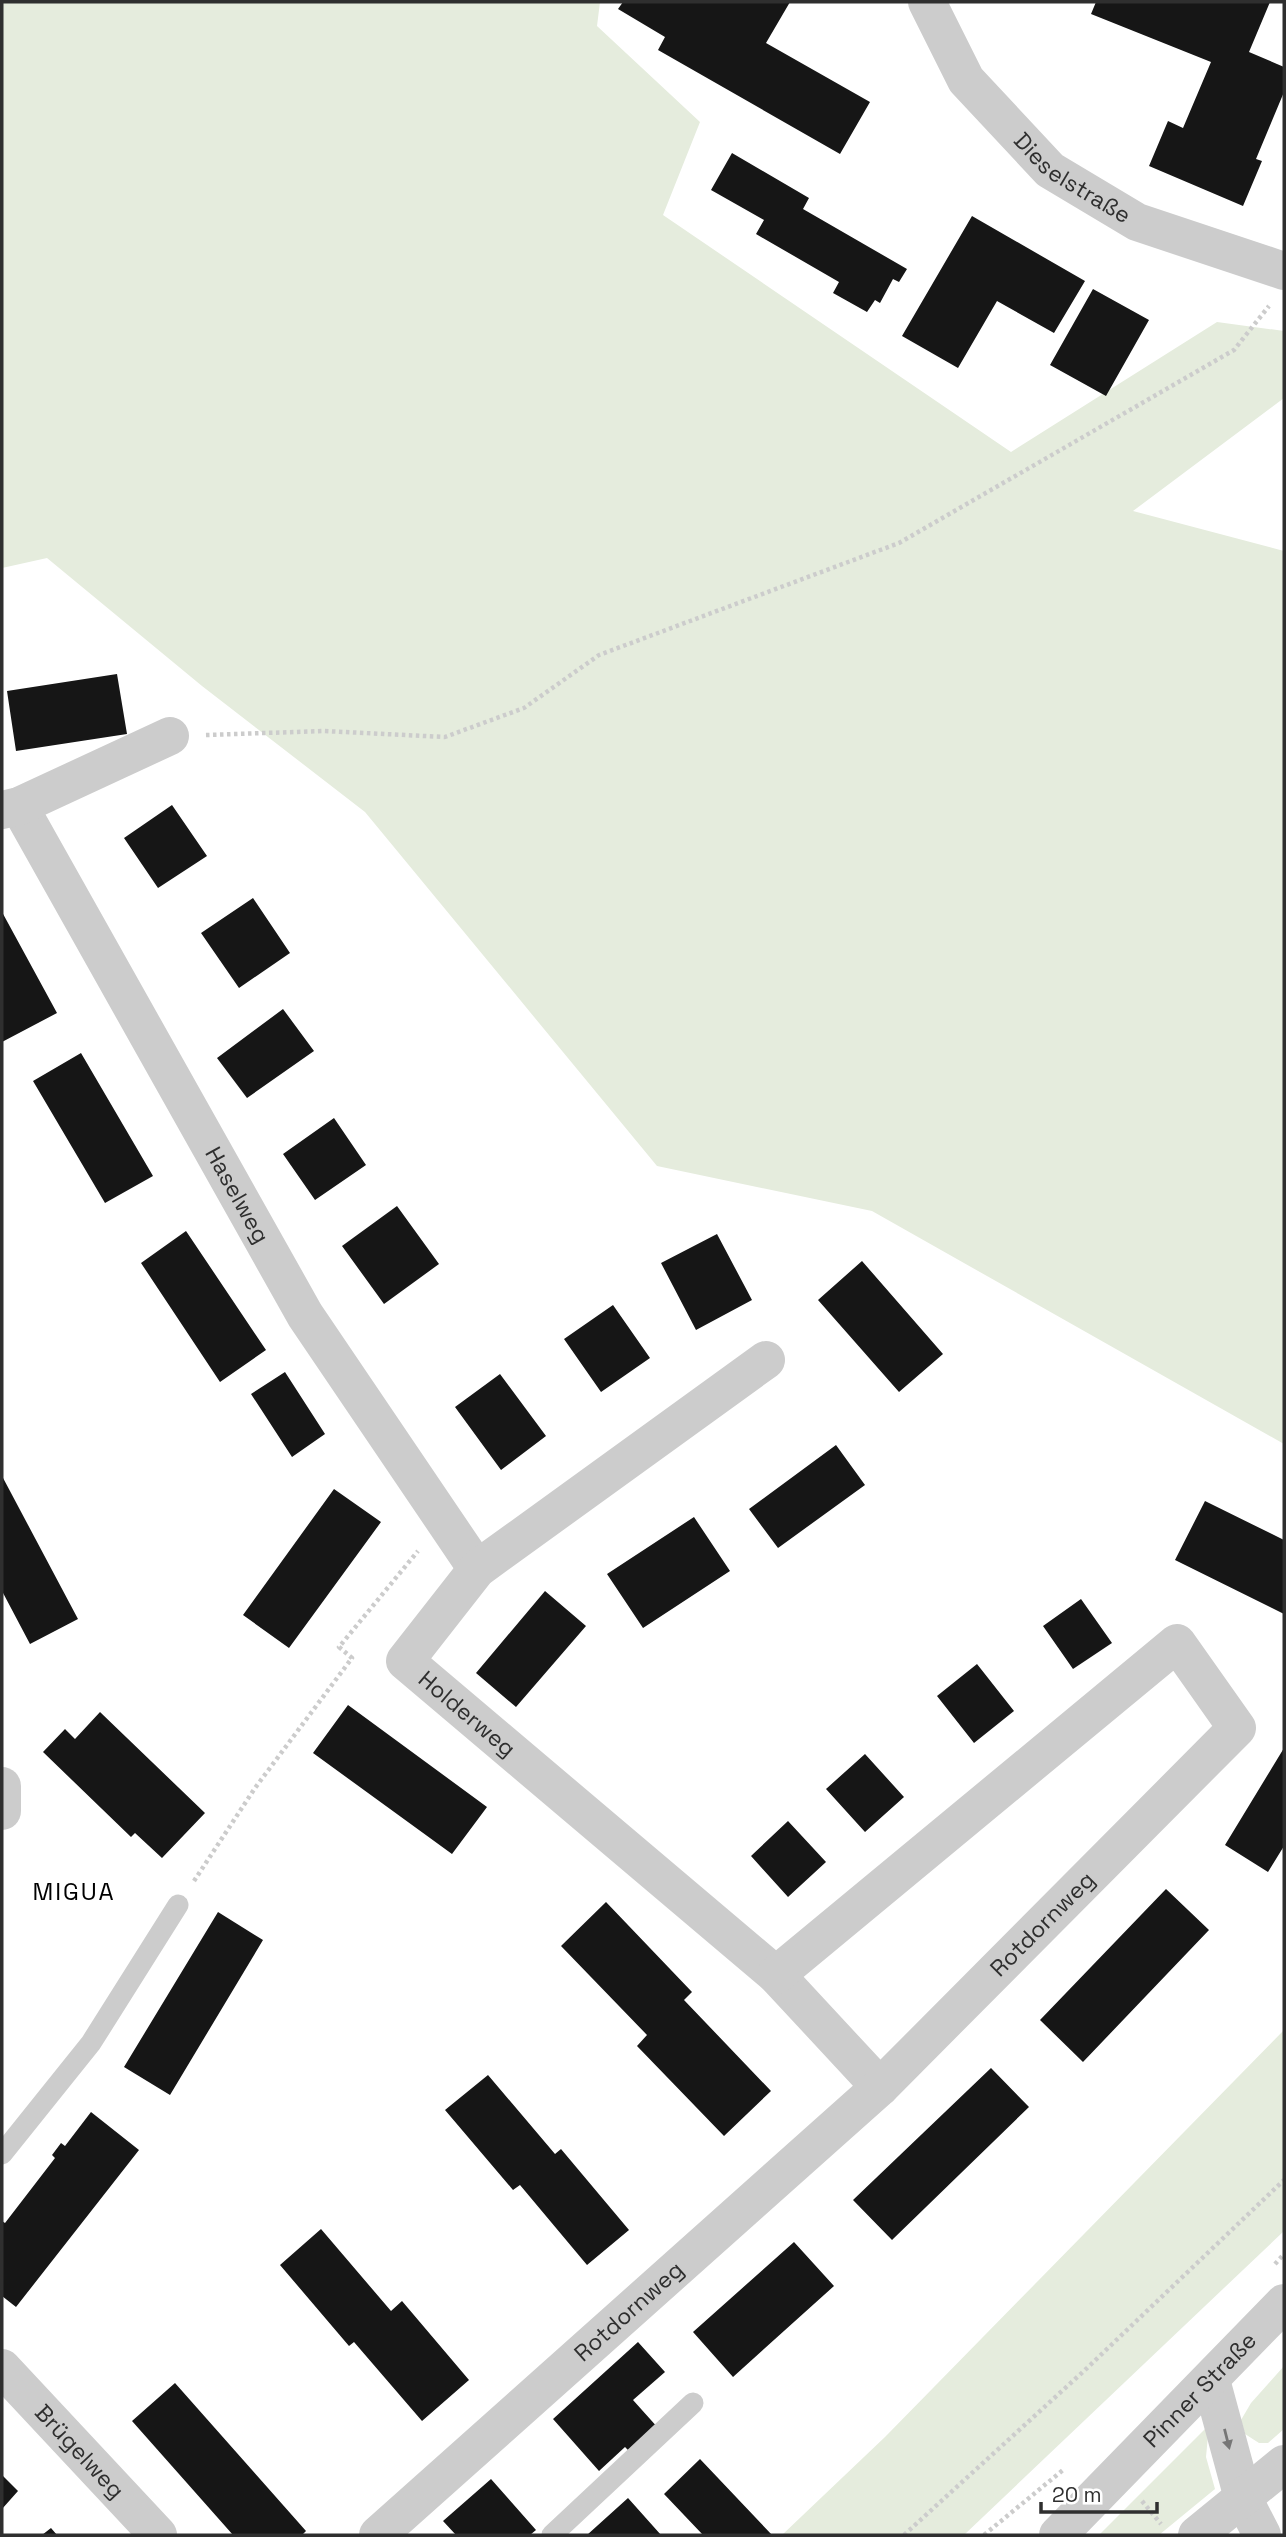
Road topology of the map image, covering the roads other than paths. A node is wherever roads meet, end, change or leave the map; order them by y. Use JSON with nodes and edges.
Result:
{"nodes":[{"id":1,"x":927,"y":2,"type":"edge"},
{"id":2,"x":1280,"y":284,"type":"edge"},
{"id":3,"x":170,"y":736,"type":"road end"},
{"id":4,"x":11,"y":808,"type":"edge"},
{"id":5,"x":766,"y":1360,"type":"dead end"},
{"id":6,"x":477,"y":1569,"type":"junction"},
{"id":7,"x":2,"y":1786,"type":"edge"},
{"id":8,"x":2,"y":1811,"type":"edge"},
{"id":9,"x":178,"y":1905,"type":"road end"},
{"id":10,"x":776,"y":1975,"type":"junction"},
{"id":11,"x":880,"y":2087,"type":"junction"},
{"id":12,"x":2,"y":2154,"type":"edge"},
{"id":13,"x":1284,"y":2303,"type":"edge"},
{"id":14,"x":2,"y":2368,"type":"edge"},
{"id":15,"x":1210,"y":2380,"type":"junction"},
{"id":16,"x":693,"y":2403,"type":"dead end"},
{"id":17,"x":1284,"y":2464,"type":"edge"},
{"id":18,"x":1243,"y":2498,"type":"junction"},
{"id":19,"x":158,"y":2535,"type":"edge"},
{"id":20,"x":378,"y":2535,"type":"edge"},
{"id":21,"x":552,"y":2535,"type":"edge"},
{"id":22,"x":1058,"y":2535,"type":"edge"},
{"id":23,"x":1197,"y":2535,"type":"edge"},
{"id":24,"x":1262,"y":2535,"type":"edge"}],
"edges":[{"from":1,"to":2,"type":"street","name":"Dieselstraße"},
{"from":3,"to":4,"type":"street","name":"Haselweg"},
{"from":4,"to":6,"type":"street","name":"Haselweg"},
{"from":5,"to":6,"type":"street","name":"Holderweg"},
{"from":6,"to":10,"type":"street","name":"Holderweg"},
{"from":7,"to":8,"type":"street"},
{"from":9,"to":12,"type":"lane"},
{"from":10,"to":11,"type":"street","name":"Holderweg"},
{"from":10,"to":11,"type":"street","name":"Rotdornweg"},
{"from":11,"to":20,"type":"street","name":"Rotdornweg"},
{"from":13,"to":15,"type":"street","name":"Pinner Straße"},
{"from":14,"to":19,"type":"street","name":"Brügelweg"},
{"from":15,"to":18,"type":"street","one_way":true},
{"from":15,"to":22,"type":"street","name":"Pinner Straße"},
{"from":16,"to":21,"type":"lane"},
{"from":17,"to":18,"type":"street"},
{"from":18,"to":23,"type":"street"},
{"from":18,"to":24,"type":"street"}]}
